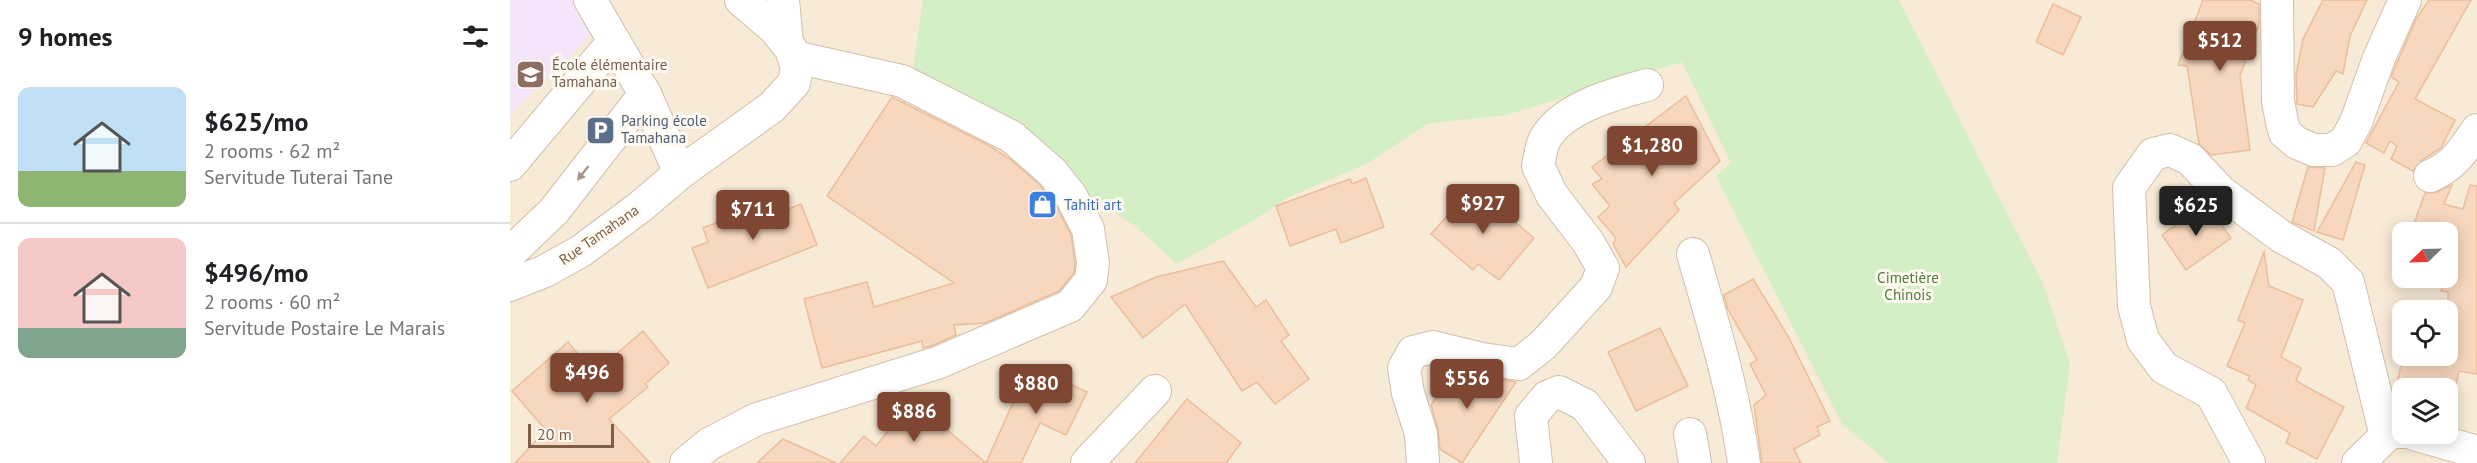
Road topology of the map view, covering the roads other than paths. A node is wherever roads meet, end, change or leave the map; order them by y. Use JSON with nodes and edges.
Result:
{"nodes":[{"id":1,"x":590,"y":0,"type":"edge"},
{"id":2,"x":741,"y":0,"type":"edge"},
{"id":3,"x":783,"y":0,"type":"edge"},
{"id":4,"x":2277,"y":0,"type":"edge"},
{"id":5,"x":2405,"y":0,"type":"edge"},
{"id":6,"x":614,"y":41,"type":"junction"},
{"id":7,"x":791,"y":50,"type":"junction"},
{"id":8,"x":1647,"y":85,"type":"dead end"},
{"id":9,"x":645,"y":94,"type":"junction"},
{"id":10,"x":2477,"y":130,"type":"edge"},
{"id":11,"x":510,"y":165,"type":"edge"},
{"id":12,"x":680,"y":173,"type":"junction"},
{"id":13,"x":2430,"y":177,"type":"dead end"},
{"id":14,"x":510,"y":253,"type":"edge"},
{"id":15,"x":1693,"y":254,"type":"dead end"},
{"id":16,"x":510,"y":285,"type":"edge"},
{"id":17,"x":1155,"y":392,"type":"dead end"},
{"id":18,"x":2392,"y":408,"type":"edge"},
{"id":19,"x":2392,"y":440,"type":"edge"},
{"id":20,"x":2443,"y":444,"type":"edge"},
{"id":21,"x":2477,"y":452,"type":"edge"},
{"id":22,"x":686,"y":463,"type":"edge"},
{"id":23,"x":1087,"y":463,"type":"edge"},
{"id":24,"x":1423,"y":463,"type":"edge"},
{"id":25,"x":1536,"y":463,"type":"edge"},
{"id":26,"x":1629,"y":463,"type":"edge"},
{"id":27,"x":1744,"y":463,"type":"edge"},
{"id":28,"x":2249,"y":463,"type":"edge"},
{"id":29,"x":2358,"y":463,"type":"edge"}],
"edges":[{"from":1,"to":6,"type":"street"},
{"from":2,"to":7,"type":"street"},
{"from":3,"to":7,"type":"street","name":"Rue Tamahana"},
{"from":4,"to":5,"type":"street"},
{"from":6,"to":9,"type":"street"},
{"from":6,"to":11,"type":"street"},
{"from":7,"to":12,"type":"street","name":"Rue Tamahana"},
{"from":7,"to":22,"type":"street"},
{"from":8,"to":24,"type":"street"},
{"from":9,"to":12,"type":"street"},
{"from":9,"to":14,"type":"street","one_way":true},
{"from":10,"to":13,"type":"street"},
{"from":12,"to":16,"type":"street","name":"Rue Tamahana"},
{"from":15,"to":27,"type":"street"},
{"from":17,"to":23,"type":"street"},
{"from":18,"to":28,"type":"street"},
{"from":19,"to":29,"type":"street"},
{"from":20,"to":21,"type":"street"},
{"from":25,"to":26,"type":"street"}]}
